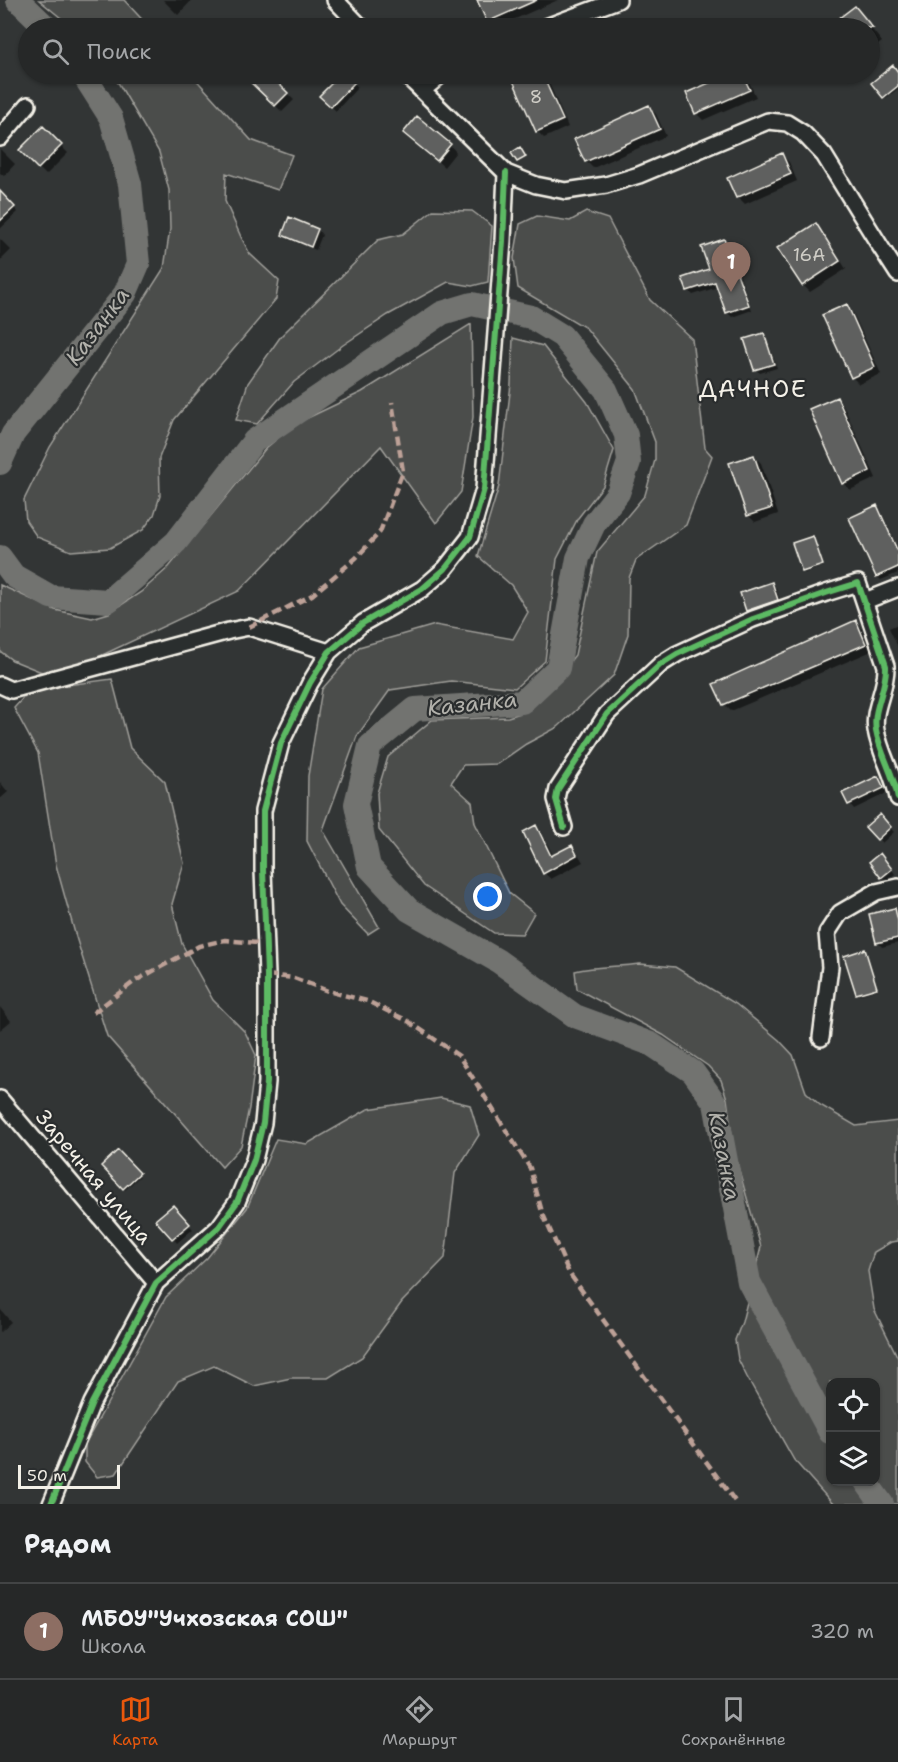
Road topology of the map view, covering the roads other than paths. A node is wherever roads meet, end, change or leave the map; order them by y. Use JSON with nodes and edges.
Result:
{"nodes":[{"id":1,"x":335,"y":0,"type":"edge"},
{"id":2,"x":618,"y":0,"type":"edge"},
{"id":3,"x":352,"y":18,"type":"edge"},
{"id":4,"x":570,"y":18,"type":"edge"},
{"id":5,"x":415,"y":84,"type":"edge"},
{"id":6,"x":430,"y":84,"type":"edge"},
{"id":7,"x":422,"y":91,"type":"junction"},
{"id":8,"x":28,"y":105,"type":"dead end"},
{"id":9,"x":0,"y":138,"type":"edge"},
{"id":10,"x":506,"y":172,"type":"junction"},
{"id":11,"x":898,"y":274,"type":"edge"},
{"id":12,"x":898,"y":588,"type":"edge"},
{"id":13,"x":864,"y":601,"type":"junction"},
{"id":14,"x":329,"y":652,"type":"junction"},
{"id":15,"x":0,"y":685,"type":"edge"},
{"id":16,"x":898,"y":798,"type":"edge"},
{"id":17,"x":564,"y":827,"type":"dead end"},
{"id":18,"x":898,"y":887,"type":"edge"},
{"id":19,"x":821,"y":1038,"type":"dead end"},
{"id":20,"x":0,"y":1099,"type":"edge"},
{"id":21,"x":156,"y":1283,"type":"junction"},
{"id":22,"x":51,"y":1504,"type":"edge"}],
"edges":[{"from":1,"to":3,"type":"street"},
{"from":2,"to":4,"type":"street"},
{"from":5,"to":7,"type":"street"},
{"from":6,"to":7,"type":"street"},
{"from":7,"to":10,"type":"street"},
{"from":8,"to":9,"type":"street"},
{"from":10,"to":11,"type":"street"},
{"from":10,"to":14,"type":"street"},
{"from":12,"to":13,"type":"street"},
{"from":13,"to":16,"type":"street"},
{"from":13,"to":17,"type":"street"},
{"from":14,"to":15,"type":"street"},
{"from":14,"to":21,"type":"street"},
{"from":18,"to":19,"type":"street"},
{"from":20,"to":21,"type":"street","name":"Заречная улица"},
{"from":21,"to":22,"type":"street"}]}
